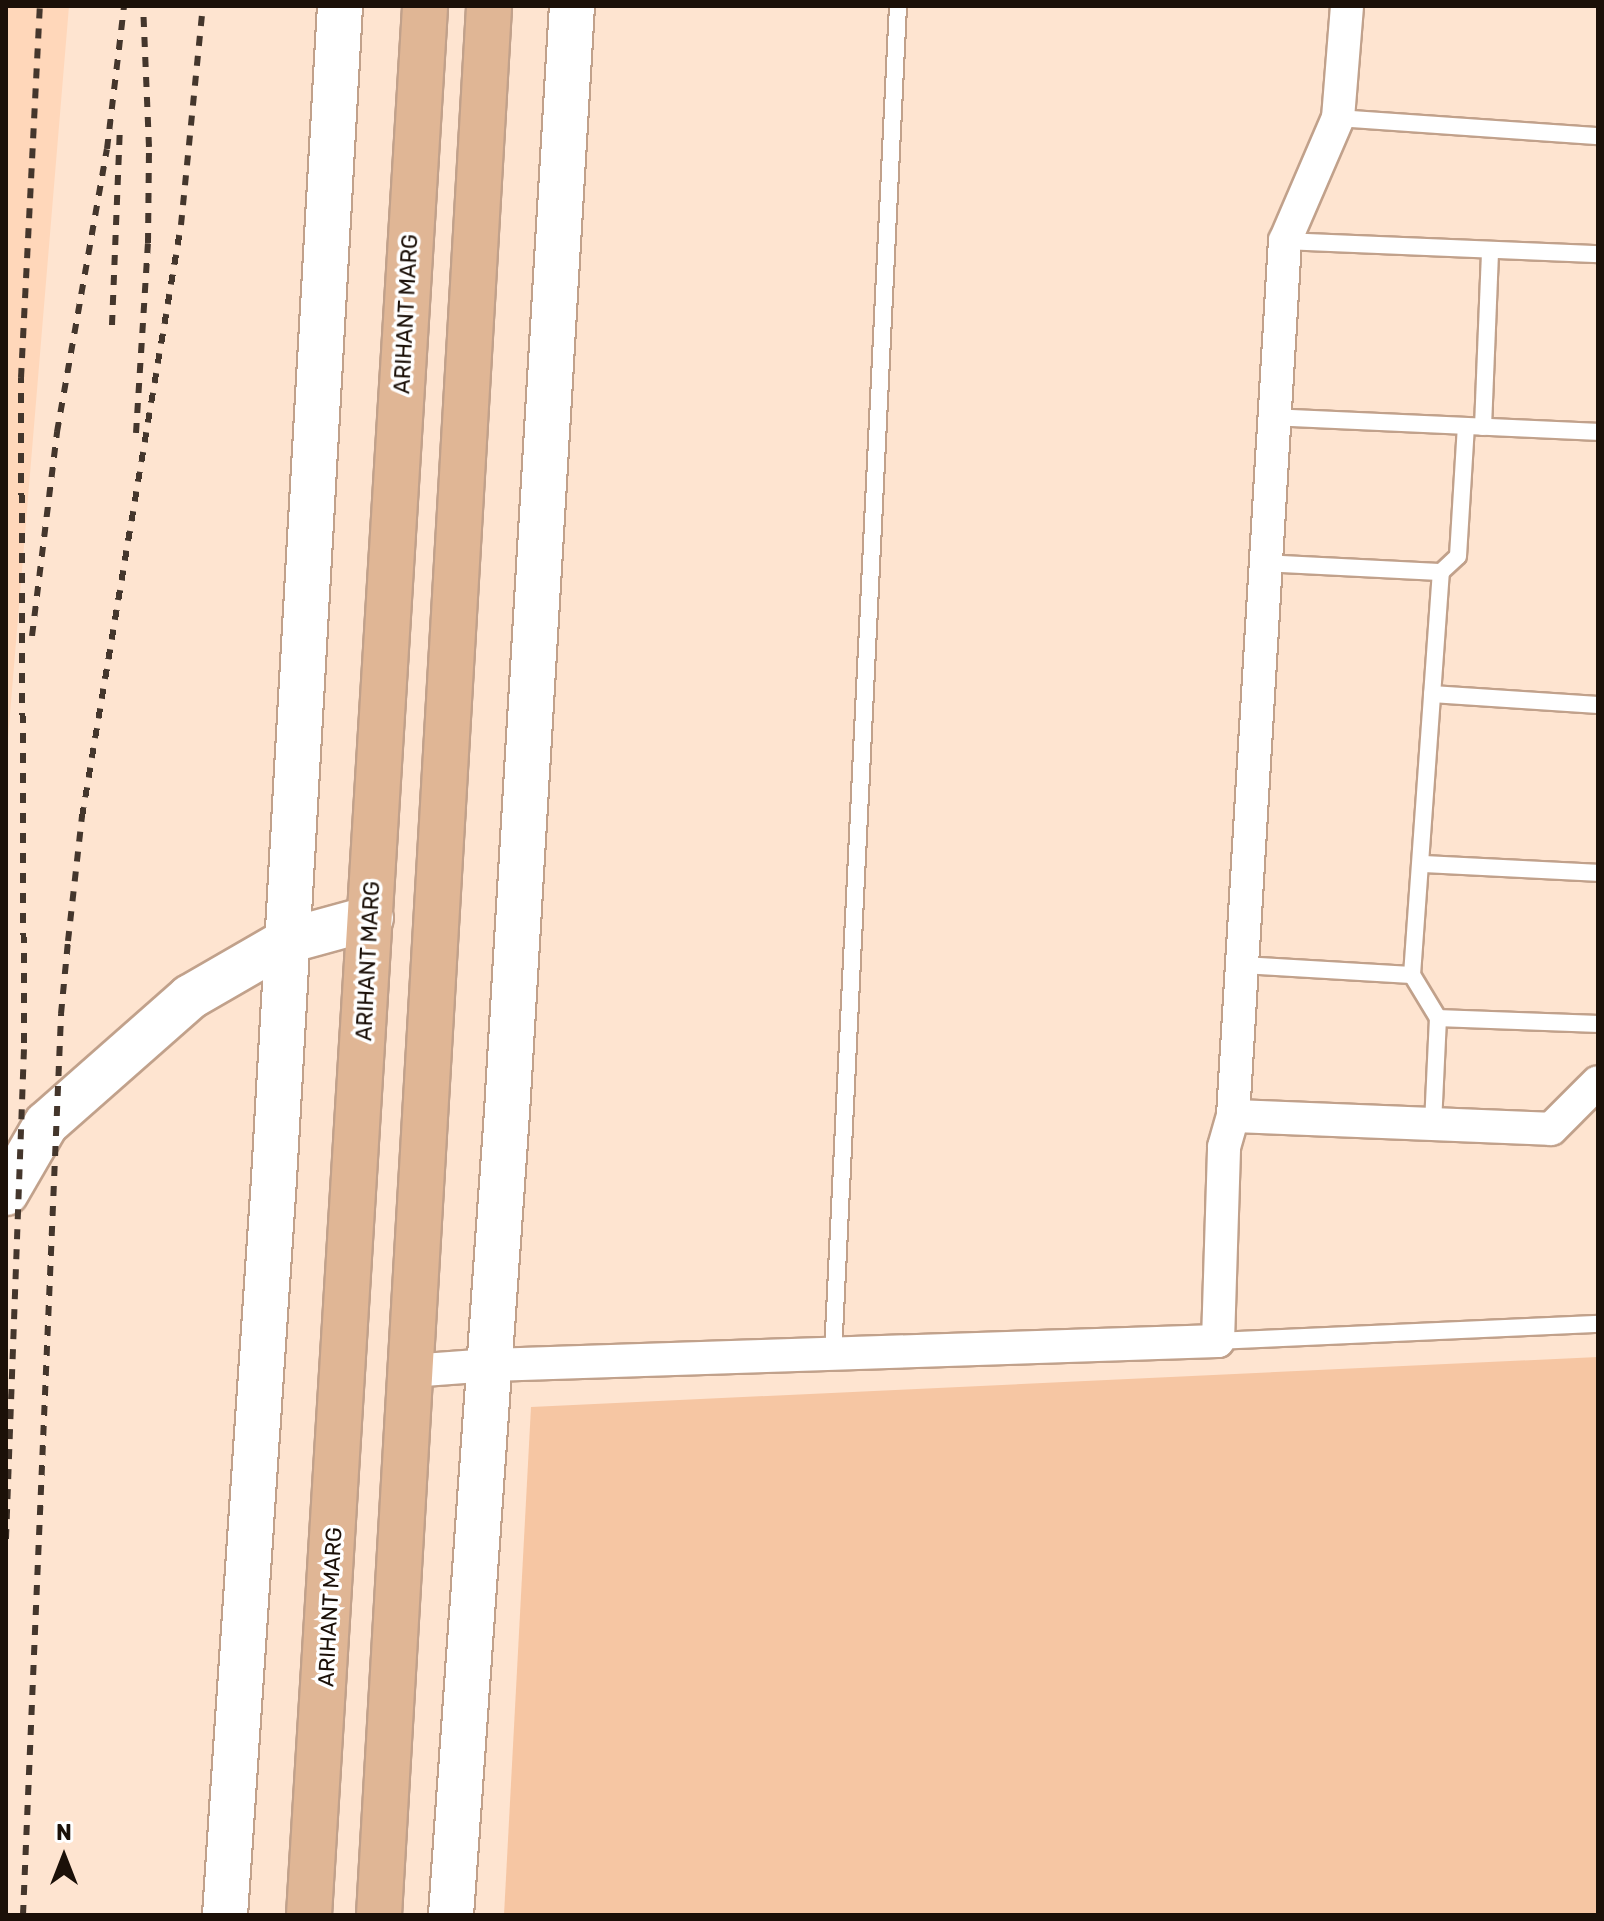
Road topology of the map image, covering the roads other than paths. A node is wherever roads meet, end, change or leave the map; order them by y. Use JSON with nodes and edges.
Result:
{"nodes":[{"id":1,"x":340,"y":6,"type":"edge"},
{"id":2,"x":425,"y":6,"type":"edge"},
{"id":3,"x":489,"y":6,"type":"edge"},
{"id":4,"x":572,"y":6,"type":"edge"},
{"id":5,"x":898,"y":6,"type":"edge"},
{"id":6,"x":1347,"y":6,"type":"edge"},
{"id":7,"x":421,"y":70,"type":"junction"},
{"id":8,"x":485,"y":73,"type":"junction"},
{"id":9,"x":1338,"y":118,"type":"junction"},
{"id":10,"x":1598,"y":136,"type":"edge"},
{"id":11,"x":1285,"y":241,"type":"junction"},
{"id":12,"x":1490,"y":250,"type":"junction"},
{"id":13,"x":1598,"y":254,"type":"edge"},
{"id":14,"x":1272,"y":417,"type":"junction"},
{"id":15,"x":1474,"y":426,"type":"junction"},
{"id":16,"x":1598,"y":432,"type":"edge"},
{"id":17,"x":1265,"y":563,"type":"junction"},
{"id":18,"x":1441,"y":572,"type":"junction"},
{"id":19,"x":1432,"y":694,"type":"junction"},
{"id":20,"x":1598,"y":705,"type":"edge"},
{"id":21,"x":1422,"y":864,"type":"junction"},
{"id":22,"x":1598,"y":873,"type":"edge"},
{"id":23,"x":371,"y":918,"type":"junction"},
{"id":24,"x":287,"y":941,"type":"junction"},
{"id":25,"x":1242,"y":965,"type":"junction"},
{"id":26,"x":1412,"y":975,"type":"junction"},
{"id":27,"x":1438,"y":1018,"type":"junction"},
{"id":28,"x":1598,"y":1024,"type":"edge"},
{"id":29,"x":1598,"y":1082,"type":"edge"},
{"id":30,"x":1233,"y":1116,"type":"junction"},
{"id":31,"x":1433,"y":1124,"type":"junction"},
{"id":32,"x":6,"y":1193,"type":"edge"},
{"id":33,"x":1598,"y":1324,"type":"edge"},
{"id":34,"x":1218,"y":1341,"type":"junction"},
{"id":35,"x":833,"y":1354,"type":"junction"},
{"id":36,"x":491,"y":1365,"type":"junction"},
{"id":37,"x":410,"y":1371,"type":"junction"},
{"id":38,"x":225,"y":1915,"type":"edge"},
{"id":39,"x":309,"y":1915,"type":"edge"},
{"id":40,"x":379,"y":1915,"type":"edge"},
{"id":41,"x":451,"y":1915,"type":"edge"}],
"edges":[{"from":1,"to":24,"type":"street"},
{"from":2,"to":7,"type":"main road","name":"ARIHANT MARG"},
{"from":3,"to":8,"type":"main road"},
{"from":4,"to":36,"type":"street"},
{"from":5,"to":35,"type":"lane"},
{"from":6,"to":9,"type":"street"},
{"from":7,"to":8,"type":"main road"},
{"from":7,"to":23,"type":"main road","name":"ARIHANT MARG"},
{"from":8,"to":37,"type":"main road"},
{"from":9,"to":10,"type":"lane"},
{"from":9,"to":11,"type":"street"},
{"from":11,"to":12,"type":"lane"},
{"from":11,"to":14,"type":"street"},
{"from":12,"to":13,"type":"lane"},
{"from":12,"to":15,"type":"lane"},
{"from":14,"to":15,"type":"lane"},
{"from":14,"to":17,"type":"street"},
{"from":15,"to":16,"type":"lane"},
{"from":15,"to":18,"type":"lane"},
{"from":17,"to":18,"type":"lane"},
{"from":17,"to":25,"type":"street"},
{"from":18,"to":19,"type":"lane"},
{"from":19,"to":20,"type":"lane"},
{"from":19,"to":21,"type":"lane"},
{"from":21,"to":22,"type":"lane"},
{"from":21,"to":26,"type":"lane"},
{"from":23,"to":24,"type":"street"},
{"from":23,"to":39,"type":"main road","name":"ARIHANT MARG"},
{"from":24,"to":32,"type":"street"},
{"from":24,"to":38,"type":"street"},
{"from":25,"to":26,"type":"lane"},
{"from":25,"to":30,"type":"street"},
{"from":26,"to":27,"type":"lane"},
{"from":27,"to":28,"type":"lane"},
{"from":27,"to":31,"type":"lane"},
{"from":29,"to":31,"type":"street"},
{"from":30,"to":31,"type":"street"},
{"from":30,"to":34,"type":"street"},
{"from":33,"to":34,"type":"lane"},
{"from":34,"to":35,"type":"street"},
{"from":35,"to":36,"type":"street"},
{"from":36,"to":37,"type":"street"},
{"from":36,"to":41,"type":"street"},
{"from":37,"to":40,"type":"main road"}]}
